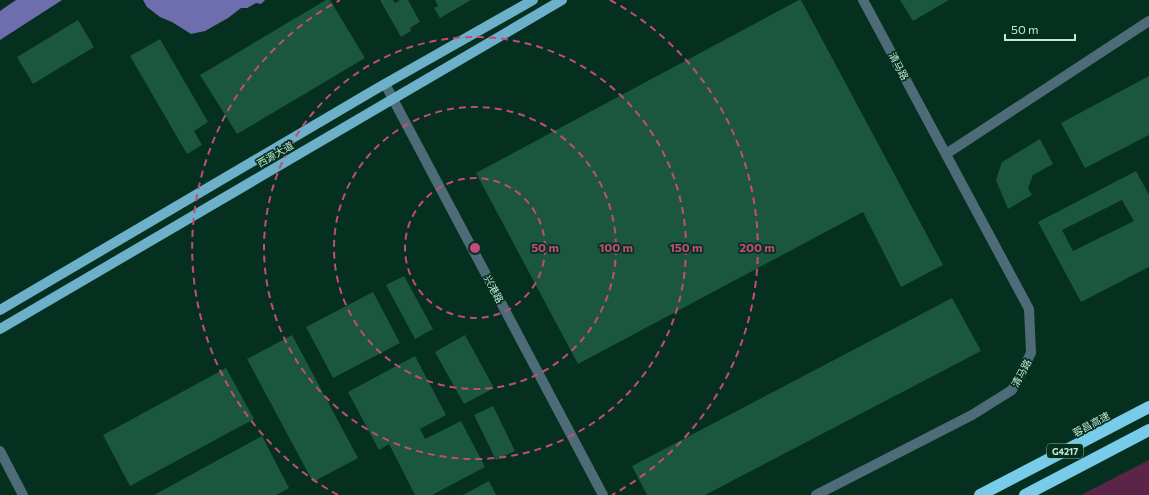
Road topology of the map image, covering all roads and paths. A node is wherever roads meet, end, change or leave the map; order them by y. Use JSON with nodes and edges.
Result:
{"nodes":[{"id":1,"x":533,"y":0,"type":"edge"},
{"id":2,"x":562,"y":0,"type":"edge"},
{"id":3,"x":863,"y":0,"type":"edge"},
{"id":4,"x":1149,"y":20,"type":"edge"},
{"id":5,"x":385,"y":84,"type":"junction"},
{"id":6,"x":393,"y":98,"type":"junction"},
{"id":7,"x":946,"y":154,"type":"junction"},
{"id":8,"x":0,"y":310,"type":"edge"},
{"id":9,"x":0,"y":330,"type":"edge"},
{"id":10,"x":1149,"y":407,"type":"edge"},
{"id":11,"x":1149,"y":430,"type":"edge"},
{"id":12,"x":0,"y":451,"type":"edge"},
{"id":13,"x":23,"y":495,"type":"edge"},
{"id":14,"x":603,"y":495,"type":"edge"},
{"id":15,"x":816,"y":495,"type":"edge"},
{"id":16,"x":980,"y":495,"type":"edge"},
{"id":17,"x":1025,"y":495,"type":"edge"}],
"edges":[{"from":1,"to":5,"type":"main road","name":"西源大道"},
{"from":2,"to":6,"type":"main road","name":"西源大道"},
{"from":3,"to":7,"type":"street","name":"清马路"},
{"from":4,"to":7,"type":"street"},
{"from":5,"to":6,"type":"street","name":"兴港路"},
{"from":5,"to":8,"type":"main road","name":"西源大道"},
{"from":6,"to":9,"type":"main road","name":"西源大道"},
{"from":6,"to":14,"type":"street","name":"兴港路"},
{"from":7,"to":15,"type":"street","name":"清马路"},
{"from":10,"to":16,"type":"highway","name":"蓉昌高速","number":"G4217"},
{"from":11,"to":17,"type":"highway","number":"G4217"},
{"from":12,"to":13,"type":"street"}]}
